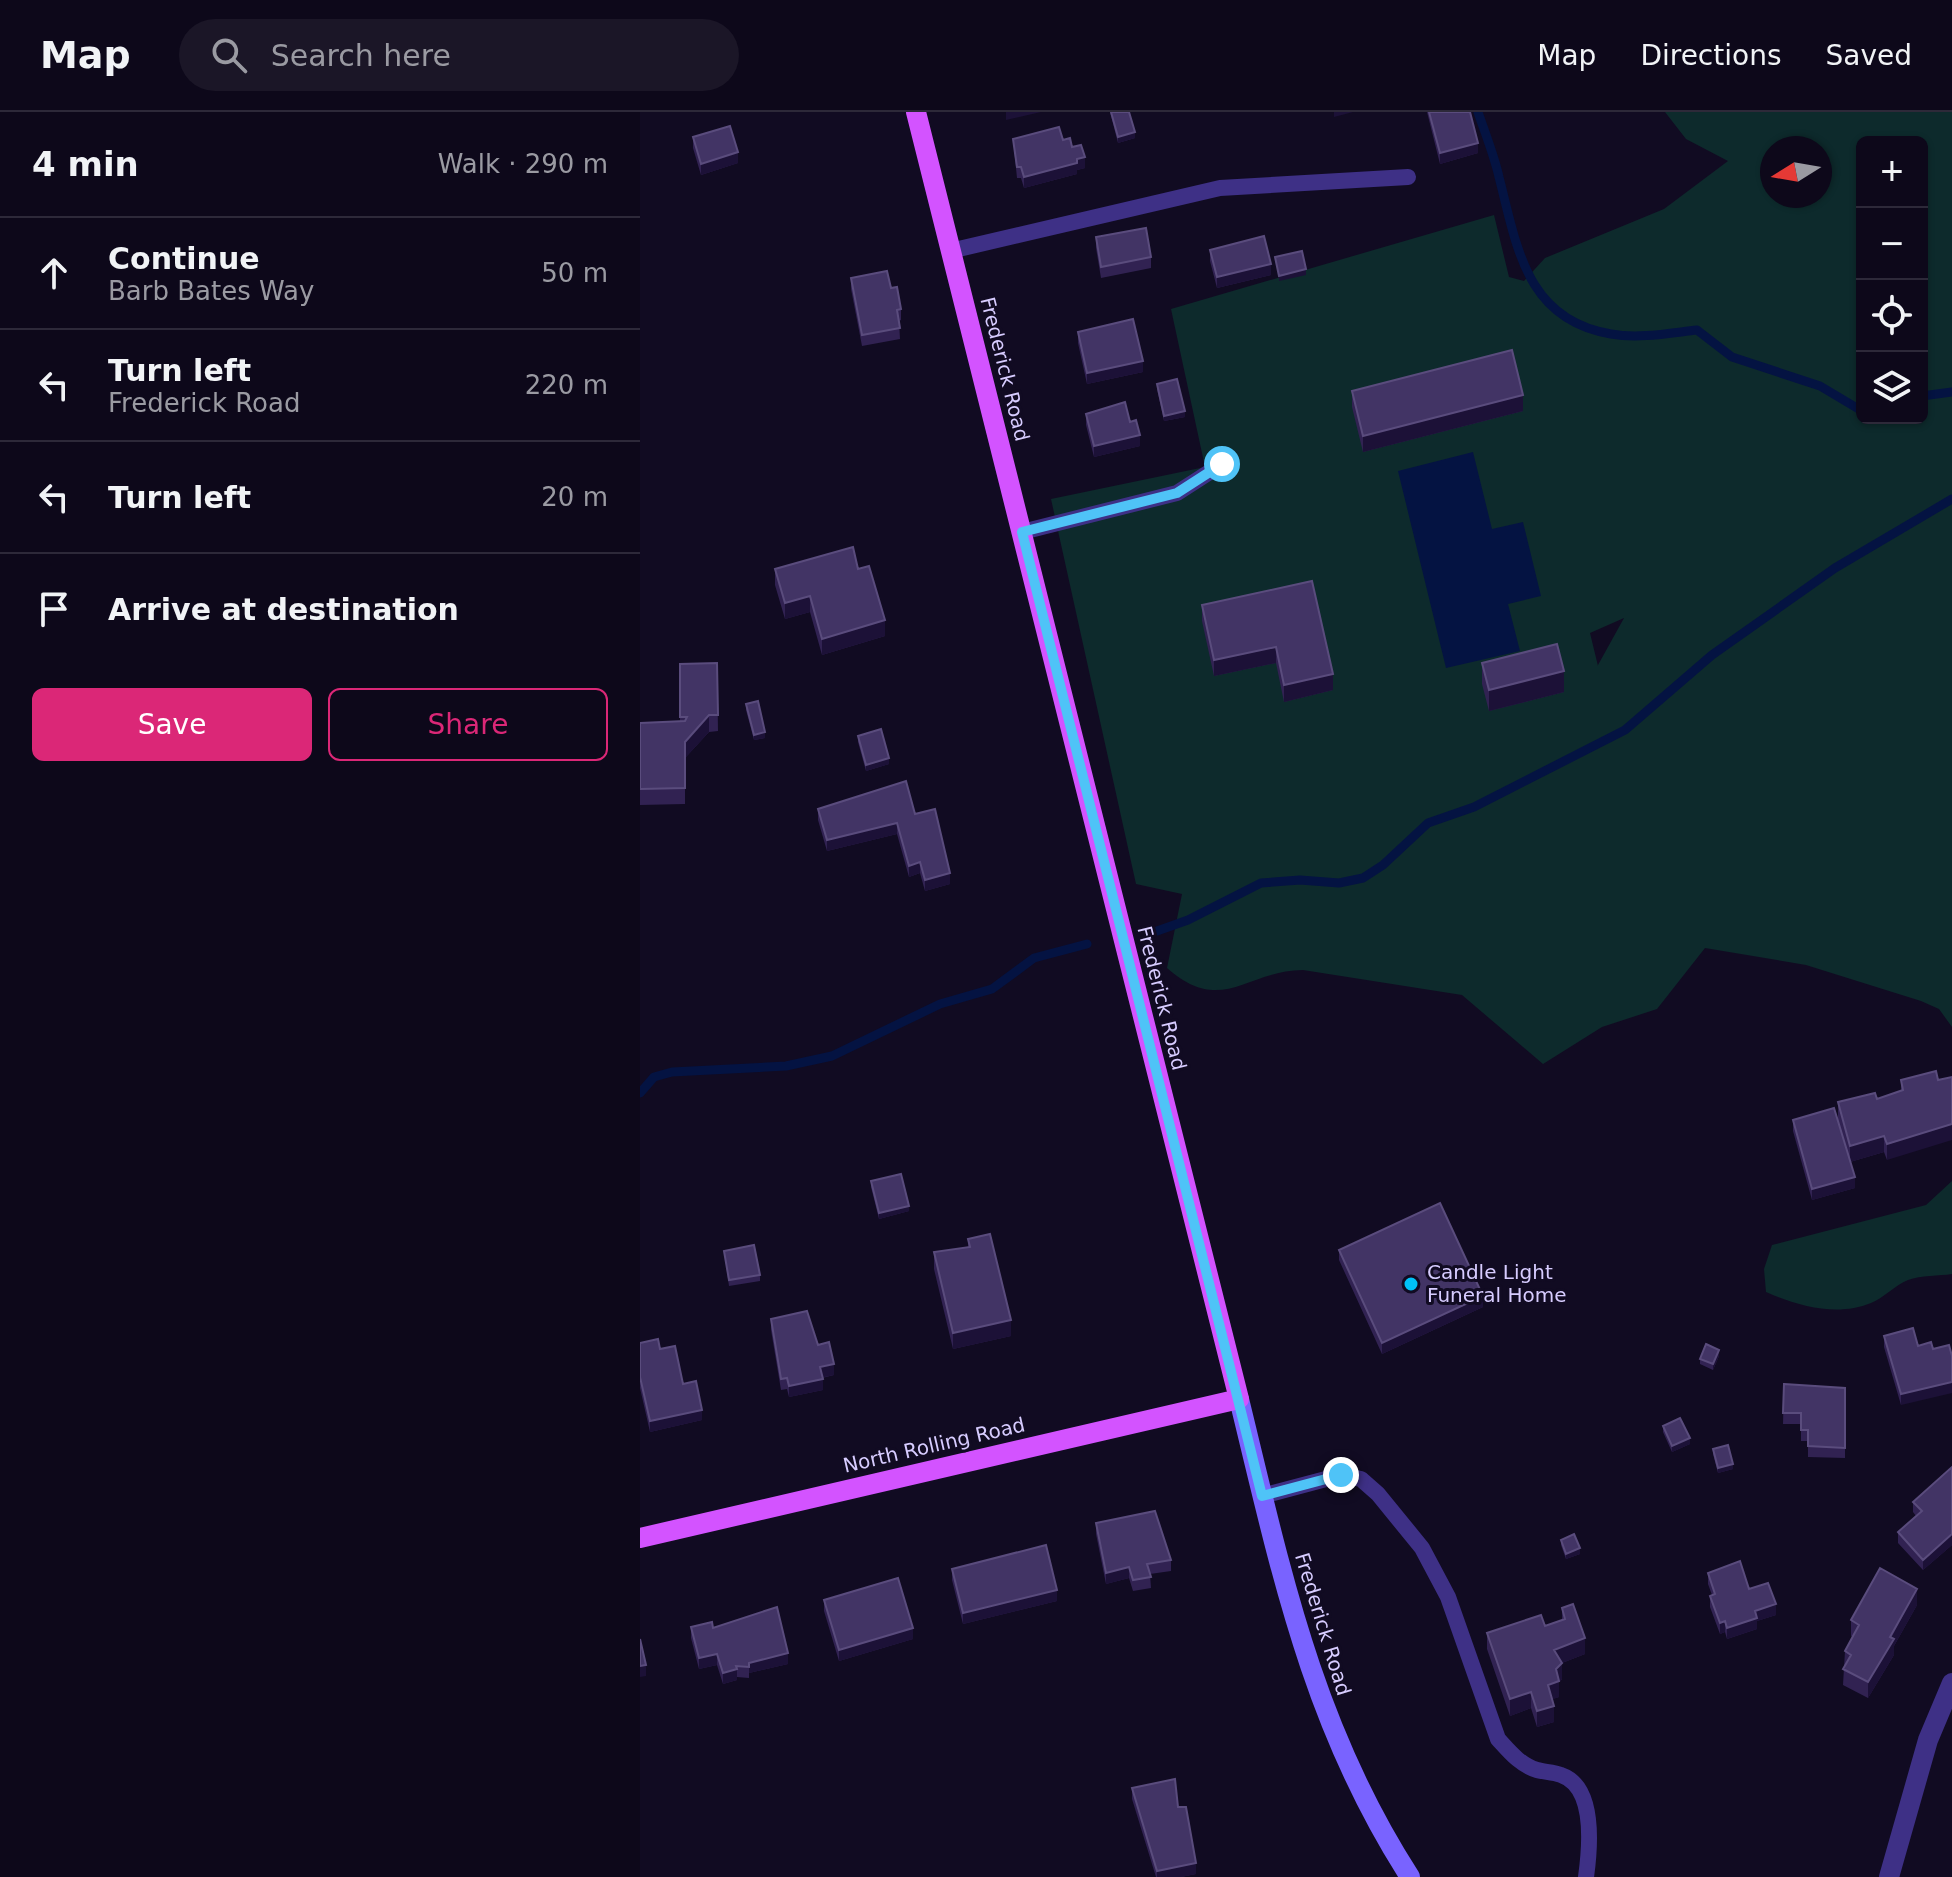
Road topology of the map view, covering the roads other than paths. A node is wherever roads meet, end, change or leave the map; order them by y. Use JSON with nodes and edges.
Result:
{"nodes":[{"id":1,"x":916,"y":112,"type":"edge"},
{"id":2,"x":1408,"y":177,"type":"dead end"},
{"id":3,"x":950,"y":251,"type":"junction"},
{"id":4,"x":1222,"y":464,"type":"dead end"},
{"id":5,"x":1022,"y":532,"type":"junction"},
{"id":6,"x":1239,"y":1399,"type":"junction"},
{"id":7,"x":1262,"y":1496,"type":"junction"},
{"id":8,"x":640,"y":1538,"type":"edge"},
{"id":9,"x":1952,"y":1683,"type":"edge"},
{"id":10,"x":1410,"y":1877,"type":"edge"},
{"id":11,"x":1586,"y":1877,"type":"edge"},
{"id":12,"x":1889,"y":1877,"type":"edge"}],
"edges":[{"from":1,"to":3,"type":"main road","name":"Frederick Road"},
{"from":2,"to":3,"type":"lane"},
{"from":3,"to":5,"type":"main road","name":"Frederick Road"},
{"from":4,"to":5,"type":"lane"},
{"from":5,"to":6,"type":"main road","name":"Frederick Road"},
{"from":6,"to":7,"type":"main road","name":"Frederick Road"},
{"from":6,"to":8,"type":"main road","name":"North Rolling Road"},
{"from":7,"to":10,"type":"main road","name":"Frederick Road"},
{"from":7,"to":11,"type":"lane"},
{"from":9,"to":12,"type":"street"}]}
